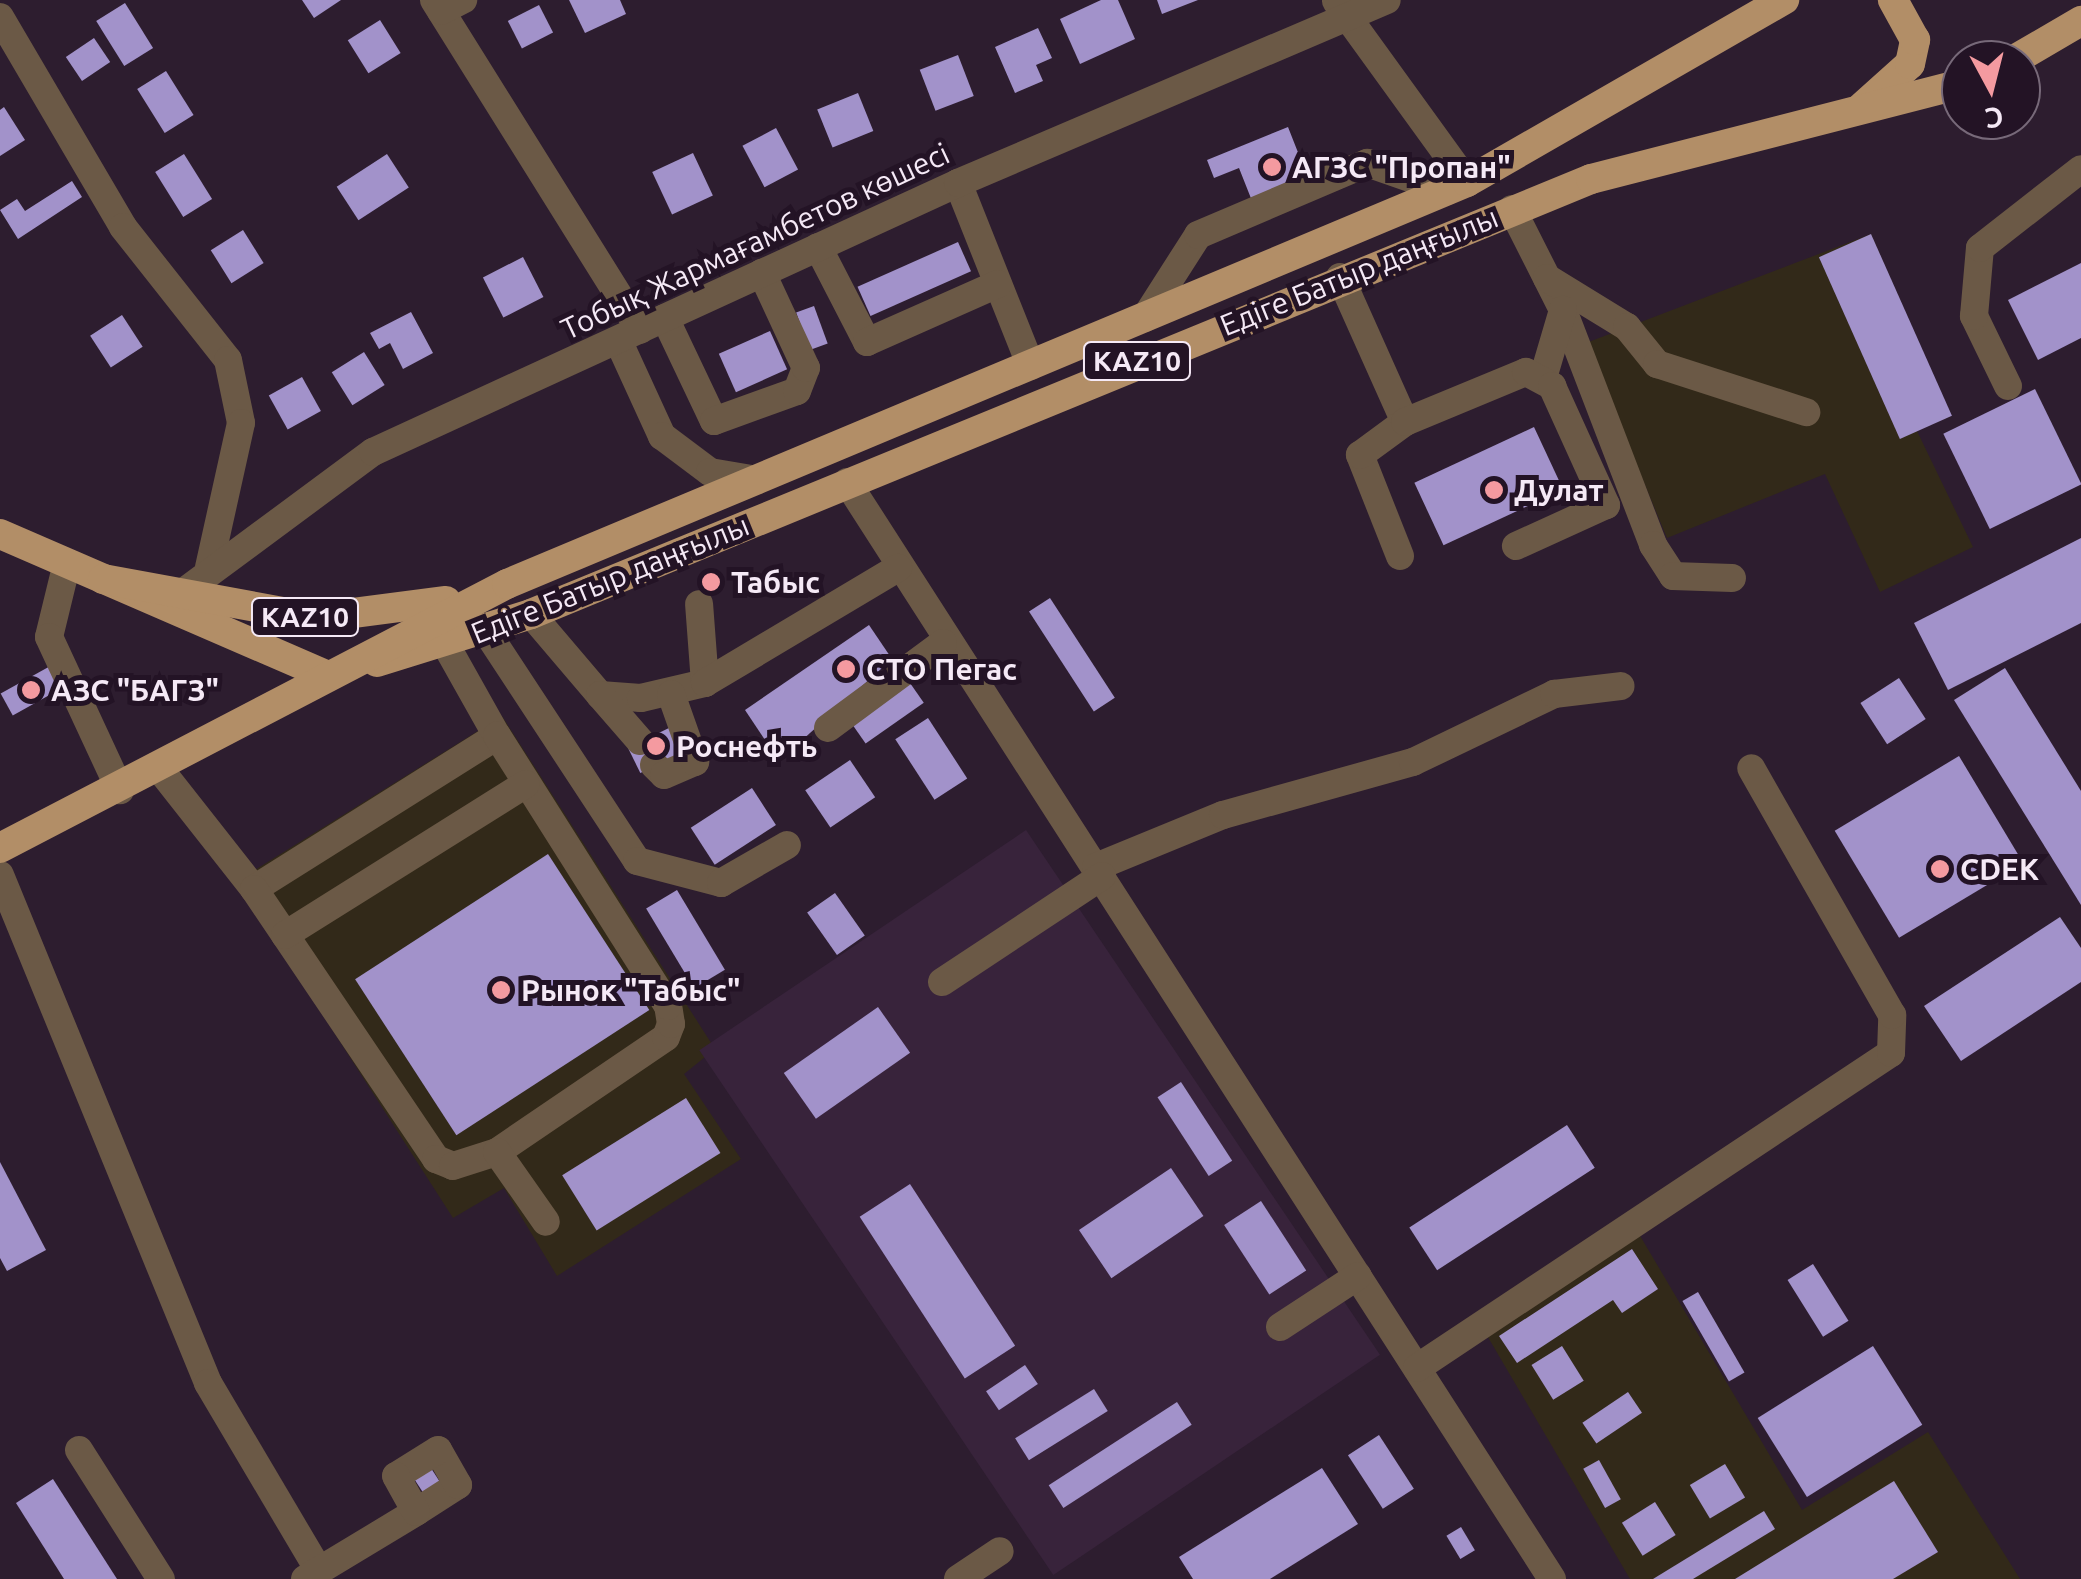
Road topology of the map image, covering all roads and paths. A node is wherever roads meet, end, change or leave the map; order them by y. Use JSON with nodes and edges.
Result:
{"nodes":[{"id":1,"x":1387,"y":0,"type":"edge"},
{"id":2,"x":1784,"y":0,"type":"edge"},
{"id":3,"x":1893,"y":0,"type":"edge"},
{"id":4,"x":446,"y":4,"type":"edge"},
{"id":5,"x":1340,"y":7,"type":"edge"},
{"id":6,"x":0,"y":18,"type":"edge"},
{"id":7,"x":2081,"y":21,"type":"edge"},
{"id":8,"x":2041,"y":44,"type":"edge"},
{"id":9,"x":1941,"y":90,"type":"edge"},
{"id":10,"x":1843,"y":120,"type":"junction"},
{"id":11,"x":2081,"y":169,"type":"edge"},
{"id":12,"x":958,"y":182,"type":"junction"},
{"id":13,"x":1457,"y":186,"type":"junction"},
{"id":14,"x":1512,"y":209,"type":"junction"},
{"id":15,"x":818,"y":247,"type":"junction"},
{"id":16,"x":762,"y":274,"type":"junction"},
{"id":17,"x":1340,"y":276,"type":"junction"},
{"id":18,"x":1545,"y":276,"type":"junction"},
{"id":19,"x":998,"y":284,"type":"junction"},
{"id":20,"x":1563,"y":310,"type":"junction"},
{"id":21,"x":1145,"y":318,"type":"junction"},
{"id":22,"x":641,"y":330,"type":"junction"},
{"id":23,"x":1031,"y":366,"type":"junction"},
{"id":24,"x":1543,"y":378,"type":"junction"},
{"id":25,"x":2008,"y":386,"type":"dead end"},
{"id":26,"x":1806,"y":412,"type":"dead end"},
{"id":27,"x":1405,"y":422,"type":"junction"},
{"id":28,"x":757,"y":480,"type":"junction"},
{"id":29,"x":846,"y":482,"type":"junction"},
{"id":30,"x":0,"y":534,"type":"edge"},
{"id":31,"x":1516,"y":546,"type":"dead end"},
{"id":32,"x":1400,"y":556,"type":"dead end"},
{"id":33,"x":66,"y":563,"type":"junction"},
{"id":34,"x":209,"y":567,"type":"junction"},
{"id":35,"x":898,"y":568,"type":"junction"},
{"id":36,"x":103,"y":578,"type":"junction"},
{"id":37,"x":1732,"y":578,"type":"dead end"},
{"id":38,"x":507,"y":584,"type":"junction"},
{"id":39,"x":181,"y":594,"type":"junction"},
{"id":40,"x":699,"y":604,"type":"dead end"},
{"id":41,"x":531,"y":614,"type":"junction"},
{"id":42,"x":486,"y":631,"type":"junction"},
{"id":43,"x":943,"y":643,"type":"junction"},
{"id":44,"x":446,"y":645,"type":"junction"},
{"id":45,"x":326,"y":675,"type":"junction"},
{"id":46,"x":705,"y":683,"type":"junction"},
{"id":47,"x":1620,"y":686,"type":"dead end"},
{"id":48,"x":671,"y":694,"type":"junction"},
{"id":49,"x":600,"y":695,"type":"junction"},
{"id":50,"x":828,"y":728,"type":"dead end"},
{"id":51,"x":497,"y":736,"type":"junction"},
{"id":52,"x":1751,"y":768,"type":"dead end"},
{"id":53,"x":162,"y":772,"type":"junction"},
{"id":54,"x":526,"y":784,"type":"junction"},
{"id":55,"x":120,"y":790,"type":"junction"},
{"id":56,"x":788,"y":845,"type":"dead end"},
{"id":57,"x":0,"y":848,"type":"edge"},
{"id":58,"x":1100,"y":872,"type":"junction"},
{"id":59,"x":0,"y":875,"type":"edge"},
{"id":60,"x":254,"y":889,"type":"junction"},
{"id":61,"x":285,"y":935,"type":"junction"},
{"id":62,"x":942,"y":982,"type":"dead end"},
{"id":63,"x":497,"y":1152,"type":"junction"},
{"id":64,"x":546,"y":1222,"type":"dead end"},
{"id":65,"x":1358,"y":1276,"type":"junction"},
{"id":66,"x":1280,"y":1327,"type":"dead end"},
{"id":67,"x":1417,"y":1368,"type":"junction"},
{"id":68,"x":80,"y":1450,"type":"dead end"},
{"id":69,"x":416,"y":1512,"type":"dead end"},
{"id":70,"x":1000,"y":1552,"type":"dead end"},
{"id":71,"x":312,"y":1575,"type":"edge"},
{"id":72,"x":161,"y":1579,"type":"edge"},
{"id":73,"x":958,"y":1579,"type":"edge"},
{"id":74,"x":1552,"y":1579,"type":"edge"}],
"edges":[{"from":1,"to":5,"type":"street","name":"Тобық Жармағамбетов көшесі"},
{"from":2,"to":13,"type":"main road","name":"Едіге Батыр даңғылы","number":"KAZ10"},
{"from":3,"to":10,"type":"main road"},
{"from":4,"to":22,"type":"street"},
{"from":5,"to":12,"type":"street","name":"Тобық Жармағамбетов көшесі"},
{"from":5,"to":13,"type":"street"},
{"from":6,"to":34,"type":"street"},
{"from":7,"to":8,"type":"main road"},
{"from":9,"to":10,"type":"main road","name":"Едіге Батыр даңғылы","number":"KAZ10"},
{"from":10,"to":14,"type":"main road","name":"Едіге Батыр даңғылы","number":"KAZ10"},
{"from":11,"to":25,"type":"street"},
{"from":12,"to":15,"type":"street","name":"Тобық Жармағамбетов көшесі"},
{"from":12,"to":19,"type":"street"},
{"from":13,"to":21,"type":"main road","name":"Едіге Батыр даңғылы","number":"KAZ10"},
{"from":13,"to":21,"type":"street"},
{"from":14,"to":17,"type":"main road","name":"Едіге Батыр даңғылы","number":"KAZ10"},
{"from":14,"to":18,"type":"street"},
{"from":15,"to":16,"type":"street","name":"Тобық Жармағамбетов көшесі"},
{"from":15,"to":19,"type":"street"},
{"from":16,"to":22,"type":"street","name":"Тобық Жармағамбетов көшесі"},
{"from":16,"to":22,"type":"street"},
{"from":17,"to":27,"type":"street"},
{"from":17,"to":29,"type":"main road","name":"Едіге Батыр даңғылы","number":"KAZ10"},
{"from":18,"to":20,"type":"street"},
{"from":18,"to":26,"type":"street"},
{"from":19,"to":23,"type":"street"},
{"from":20,"to":24,"type":"street"},
{"from":20,"to":37,"type":"street"},
{"from":21,"to":23,"type":"main road","name":"Едіге Батыр даңғылы","number":"KAZ10"},
{"from":22,"to":28,"type":"street"},
{"from":22,"to":34,"type":"street","name":"Тобық Жармағамбетов көшесі"},
{"from":23,"to":28,"type":"main road","name":"Едіге Батыр даңғылы","number":"KAZ10"},
{"from":24,"to":27,"type":"street"},
{"from":24,"to":31,"type":"street"},
{"from":27,"to":32,"type":"street"},
{"from":28,"to":38,"type":"main road","name":"Едіге Батыр даңғылы","number":"KAZ10"},
{"from":29,"to":35,"type":"street"},
{"from":29,"to":41,"type":"main road","name":"Едіге Батыр даңғылы","number":"KAZ10"},
{"from":30,"to":33,"type":"main road","number":"KAZ10"},
{"from":33,"to":36,"type":"main road","number":"KAZ10"},
{"from":33,"to":55,"type":"street"},
{"from":34,"to":39,"type":"street","name":"Тобық Жармағамбетов көшесі"},
{"from":35,"to":43,"type":"street"},
{"from":35,"to":46,"type":"street"},
{"from":36,"to":39,"type":"main road","number":"KAZ10"},
{"from":36,"to":45,"type":"main road","number":"KAZ10"},
{"from":38,"to":39,"type":"main road","number":"KAZ10"},
{"from":38,"to":45,"type":"main road","name":"Едіге Батыр даңғылы"},
{"from":40,"to":46,"type":"street"},
{"from":41,"to":42,"type":"main road","name":"Едіге Батыр даңғылы","number":"KAZ10"},
{"from":41,"to":49,"type":"street"},
{"from":42,"to":44,"type":"main road","name":"Едіге Батыр даңғылы","number":"KAZ10"},
{"from":42,"to":56,"type":"street"},
{"from":43,"to":50,"type":"street"},
{"from":43,"to":58,"type":"street"},
{"from":44,"to":45,"type":"main road","name":"Едіге Батыр даңғылы","number":"KAZ10"},
{"from":44,"to":51,"type":"street"},
{"from":45,"to":53,"type":"main road","name":"Едіге Батыр даңғылы"},
{"from":46,"to":48,"type":"street"},
{"from":47,"to":58,"type":"street"},
{"from":48,"to":49,"type":"street"},
{"from":48,"to":49,"type":"street"},
{"from":51,"to":54,"type":"street"},
{"from":51,"to":60,"type":"street"},
{"from":52,"to":67,"type":"street"},
{"from":53,"to":55,"type":"main road","name":"Едіге Батыр даңғылы"},
{"from":53,"to":60,"type":"street"},
{"from":54,"to":61,"type":"street"},
{"from":54,"to":63,"type":"street"},
{"from":55,"to":57,"type":"main road","name":"Едіге Батыр даңғылы"},
{"from":58,"to":62,"type":"street"},
{"from":58,"to":65,"type":"street"},
{"from":59,"to":71,"type":"street"},
{"from":60,"to":61,"type":"street"},
{"from":61,"to":63,"type":"street"},
{"from":63,"to":64,"type":"street"},
{"from":65,"to":66,"type":"street"},
{"from":65,"to":67,"type":"street"},
{"from":67,"to":74,"type":"street"},
{"from":68,"to":72,"type":"street"},
{"from":69,"to":71,"type":"street"},
{"from":70,"to":73,"type":"street"}]}
